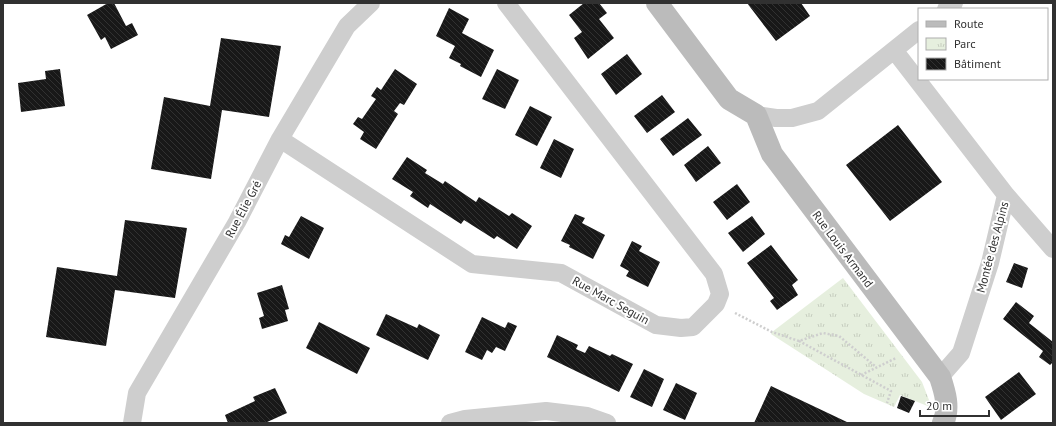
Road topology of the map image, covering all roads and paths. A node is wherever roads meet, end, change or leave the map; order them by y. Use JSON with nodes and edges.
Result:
{"nodes":[{"id":1,"x":370,"y":3,"type":"edge"},
{"id":2,"x":506,"y":3,"type":"edge"},
{"id":3,"x":657,"y":3,"type":"edge"},
{"id":4,"x":918,"y":31,"type":"edge"},
{"id":5,"x":894,"y":50,"type":"junction"},
{"id":6,"x":756,"y":115,"type":"junction"},
{"id":7,"x":280,"y":139,"type":"junction"},
{"id":8,"x":1006,"y":195,"type":"junction"},
{"id":9,"x":1053,"y":249,"type":"edge"},
{"id":10,"x":716,"y":304,"type":"junction"},
{"id":11,"x":799,"y":341,"type":"junction"},
{"id":12,"x":916,"y":344,"type":"junction"},
{"id":13,"x":876,"y":367,"type":"junction"},
{"id":14,"x":861,"y":375,"type":"junction"},
{"id":15,"x":940,"y":377,"type":"junction"},
{"id":16,"x":887,"y":403,"type":"dead end"},
{"id":17,"x":132,"y":423,"type":"edge"},
{"id":18,"x":450,"y":423,"type":"edge"},
{"id":19,"x":607,"y":423,"type":"edge"},
{"id":20,"x":943,"y":423,"type":"edge"}],
"edges":[{"from":1,"to":7,"type":"street","name":"Rue Élie Gré"},
{"from":2,"to":10,"type":"street"},
{"from":3,"to":6,"type":"street"},
{"from":4,"to":5,"type":"street"},
{"from":5,"to":6,"type":"street"},
{"from":5,"to":8,"type":"street","name":"Montée des Alpins"},
{"from":6,"to":12,"type":"street","name":"Rue Louis Armand"},
{"from":7,"to":10,"type":"street","name":"Rue Marc Seguin"},
{"from":7,"to":17,"type":"street","name":"Rue Élie Gré"},
{"from":8,"to":9,"type":"street"},
{"from":8,"to":15,"type":"street","name":"Montée des Alpins"},
{"from":10,"to":11,"type":"path"},
{"from":11,"to":13,"type":"path"},
{"from":11,"to":14,"type":"path"},
{"from":12,"to":13,"type":"path"},
{"from":12,"to":15,"type":"street","name":"Rue Louis Armand"},
{"from":13,"to":14,"type":"path"},
{"from":14,"to":16,"type":"path"},
{"from":15,"to":20,"type":"street"},
{"from":18,"to":19,"type":"street"}]}
